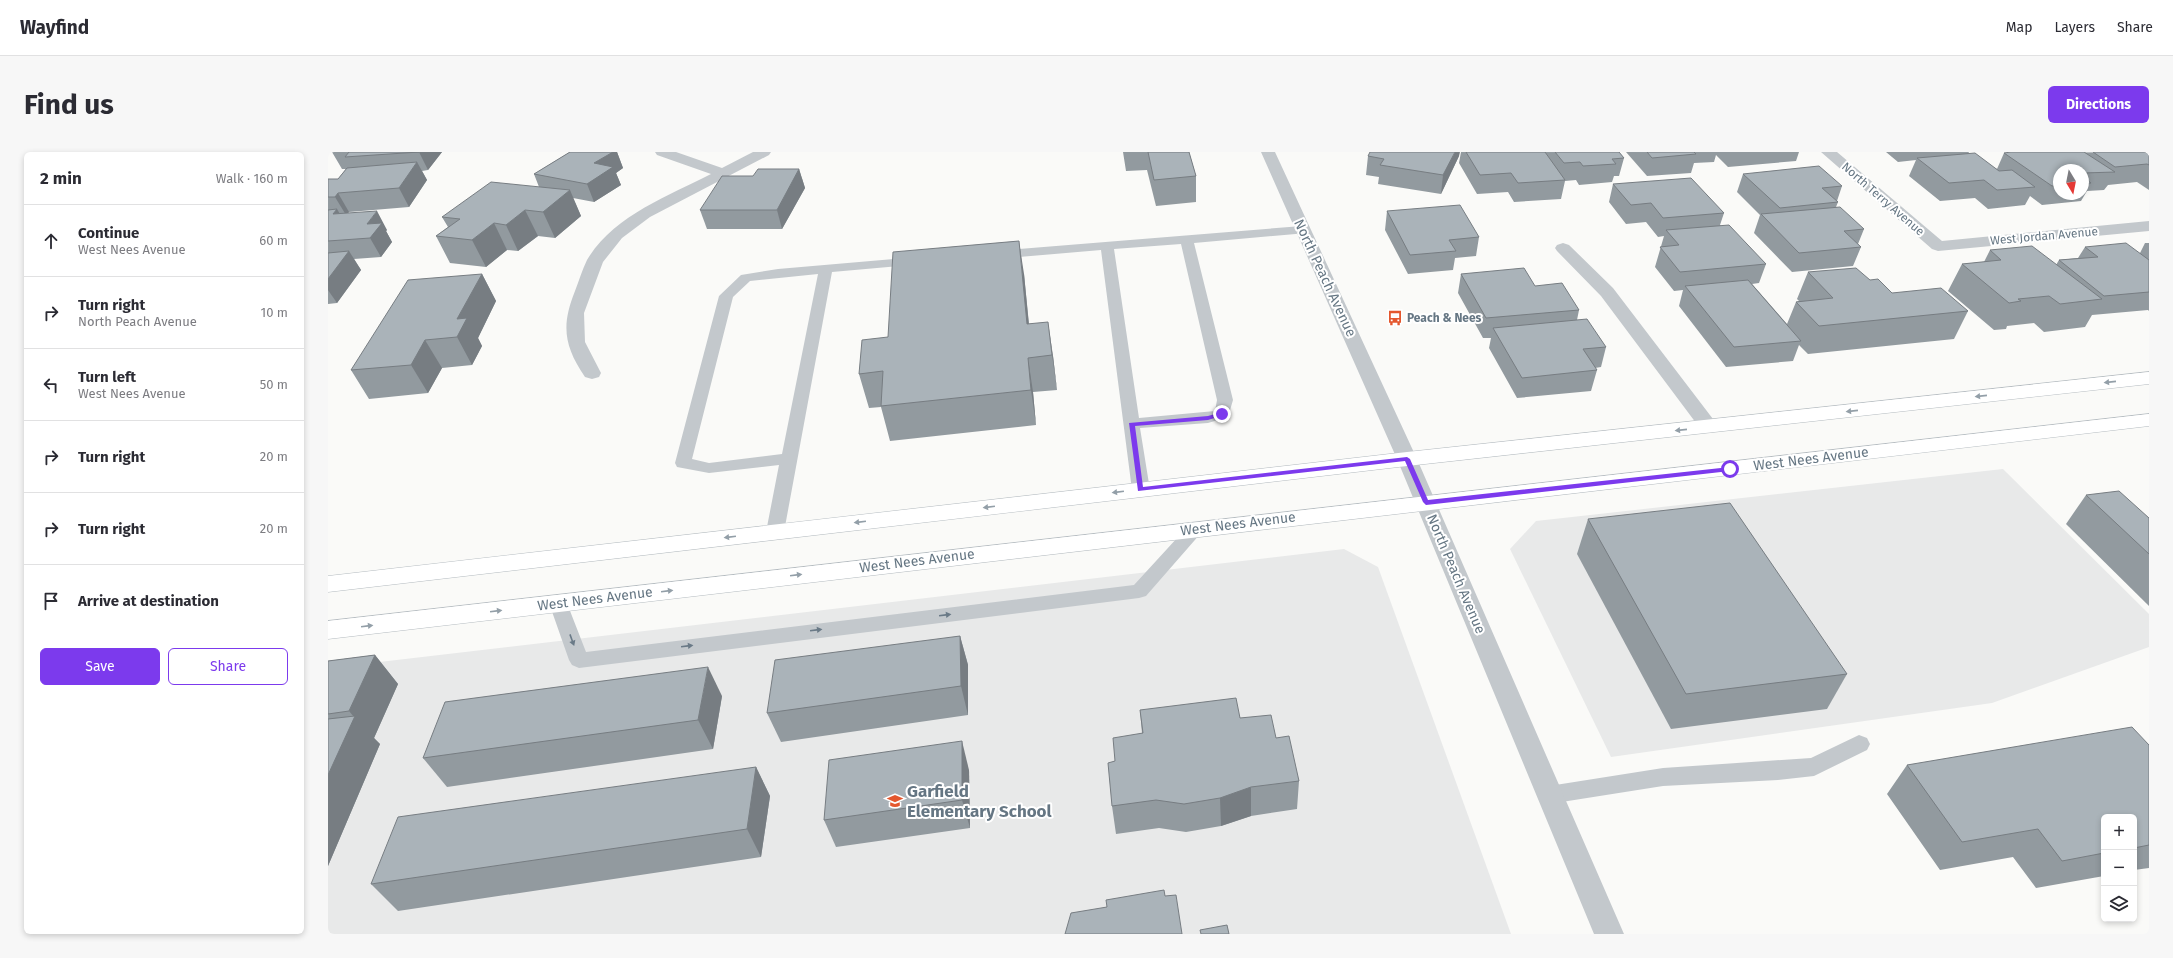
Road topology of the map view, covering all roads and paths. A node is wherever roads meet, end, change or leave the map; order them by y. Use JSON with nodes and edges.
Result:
{"nodes":[{"id":1,"x":662,"y":152,"type":"edge"},
{"id":2,"x":764,"y":152,"type":"edge"},
{"id":3,"x":1268,"y":152,"type":"edge"},
{"id":4,"x":1828,"y":152,"type":"edge"},
{"id":5,"x":723,"y":173,"type":"junction"},
{"id":6,"x":2149,"y":226,"type":"edge"},
{"id":7,"x":1302,"y":230,"type":"junction"},
{"id":8,"x":1187,"y":240,"type":"junction"},
{"id":9,"x":1107,"y":246,"type":"junction"},
{"id":10,"x":1938,"y":246,"type":"joint"},
{"id":11,"x":1563,"y":248,"type":"dead end"},
{"id":12,"x":982,"y":256,"type":"edge"},
{"id":13,"x":927,"y":260,"type":"edge"},
{"id":14,"x":826,"y":269,"type":"junction"},
{"id":15,"x":592,"y":373,"type":"dead end"},
{"id":16,"x":2149,"y":378,"type":"edge"},
{"id":17,"x":2149,"y":420,"type":"edge"},
{"id":18,"x":1132,"y":424,"type":"junction"},
{"id":19,"x":1709,"y":427,"type":"junction"},
{"id":20,"x":789,"y":459,"type":"junction"},
{"id":21,"x":1407,"y":459,"type":"junction"},
{"id":22,"x":1141,"y":490,"type":"junction"},
{"id":23,"x":1426,"y":502,"type":"junction"},
{"id":24,"x":1195,"y":529,"type":"junction"},
{"id":25,"x":775,"y":532,"type":"junction"},
{"id":26,"x":328,"y":584,"type":"edge"},
{"id":27,"x":558,"y":603,"type":"junction"},
{"id":28,"x":328,"y":630,"type":"edge"},
{"id":29,"x":1860,"y":744,"type":"dead end"},
{"id":30,"x":1549,"y":796,"type":"junction"},
{"id":31,"x":1610,"y":934,"type":"edge"}],
"edges":[{"from":1,"to":5,"type":"street"},
{"from":2,"to":5,"type":"street"},
{"from":3,"to":7,"type":"street","name":"North Peach Avenue"},
{"from":4,"to":10,"type":"street","name":"North Terry Avenue"},
{"from":5,"to":15,"type":"street"},
{"from":6,"to":10,"type":"street","name":"West Jordan Avenue"},
{"from":7,"to":8,"type":"lane"},
{"from":7,"to":21,"type":"street","name":"North Peach Avenue"},
{"from":8,"to":9,"type":"lane"},
{"from":8,"to":18,"type":"lane"},
{"from":9,"to":12,"type":"lane"},
{"from":9,"to":18,"type":"lane"},
{"from":11,"to":19,"type":"street"},
{"from":13,"to":14,"type":"lane"},
{"from":14,"to":20,"type":"lane"},
{"from":14,"to":20,"type":"lane"},
{"from":16,"to":19,"type":"main road","one_way":true},
{"from":17,"to":23,"type":"main road","name":"West Nees Avenue"},
{"from":18,"to":22,"type":"lane"},
{"from":19,"to":21,"type":"main road","one_way":true},
{"from":20,"to":25,"type":"lane"},
{"from":21,"to":22,"type":"main road"},
{"from":21,"to":23,"type":"street","name":"North Peach Avenue"},
{"from":22,"to":25,"type":"main road","one_way":true},
{"from":23,"to":24,"type":"main road","name":"West Nees Avenue"},
{"from":23,"to":30,"type":"street","name":"North Peach Avenue"},
{"from":27,"to":24,"type":"main road","name":"West Nees Avenue","one_way":true},
{"from":27,"to":24,"type":"lane","one_way":true},
{"from":25,"to":26,"type":"main road","one_way":true},
{"from":28,"to":27,"type":"main road","name":"West Nees Avenue","one_way":true},
{"from":29,"to":30,"type":"lane"},
{"from":30,"to":31,"type":"street","name":"North Peach Avenue"}]}
